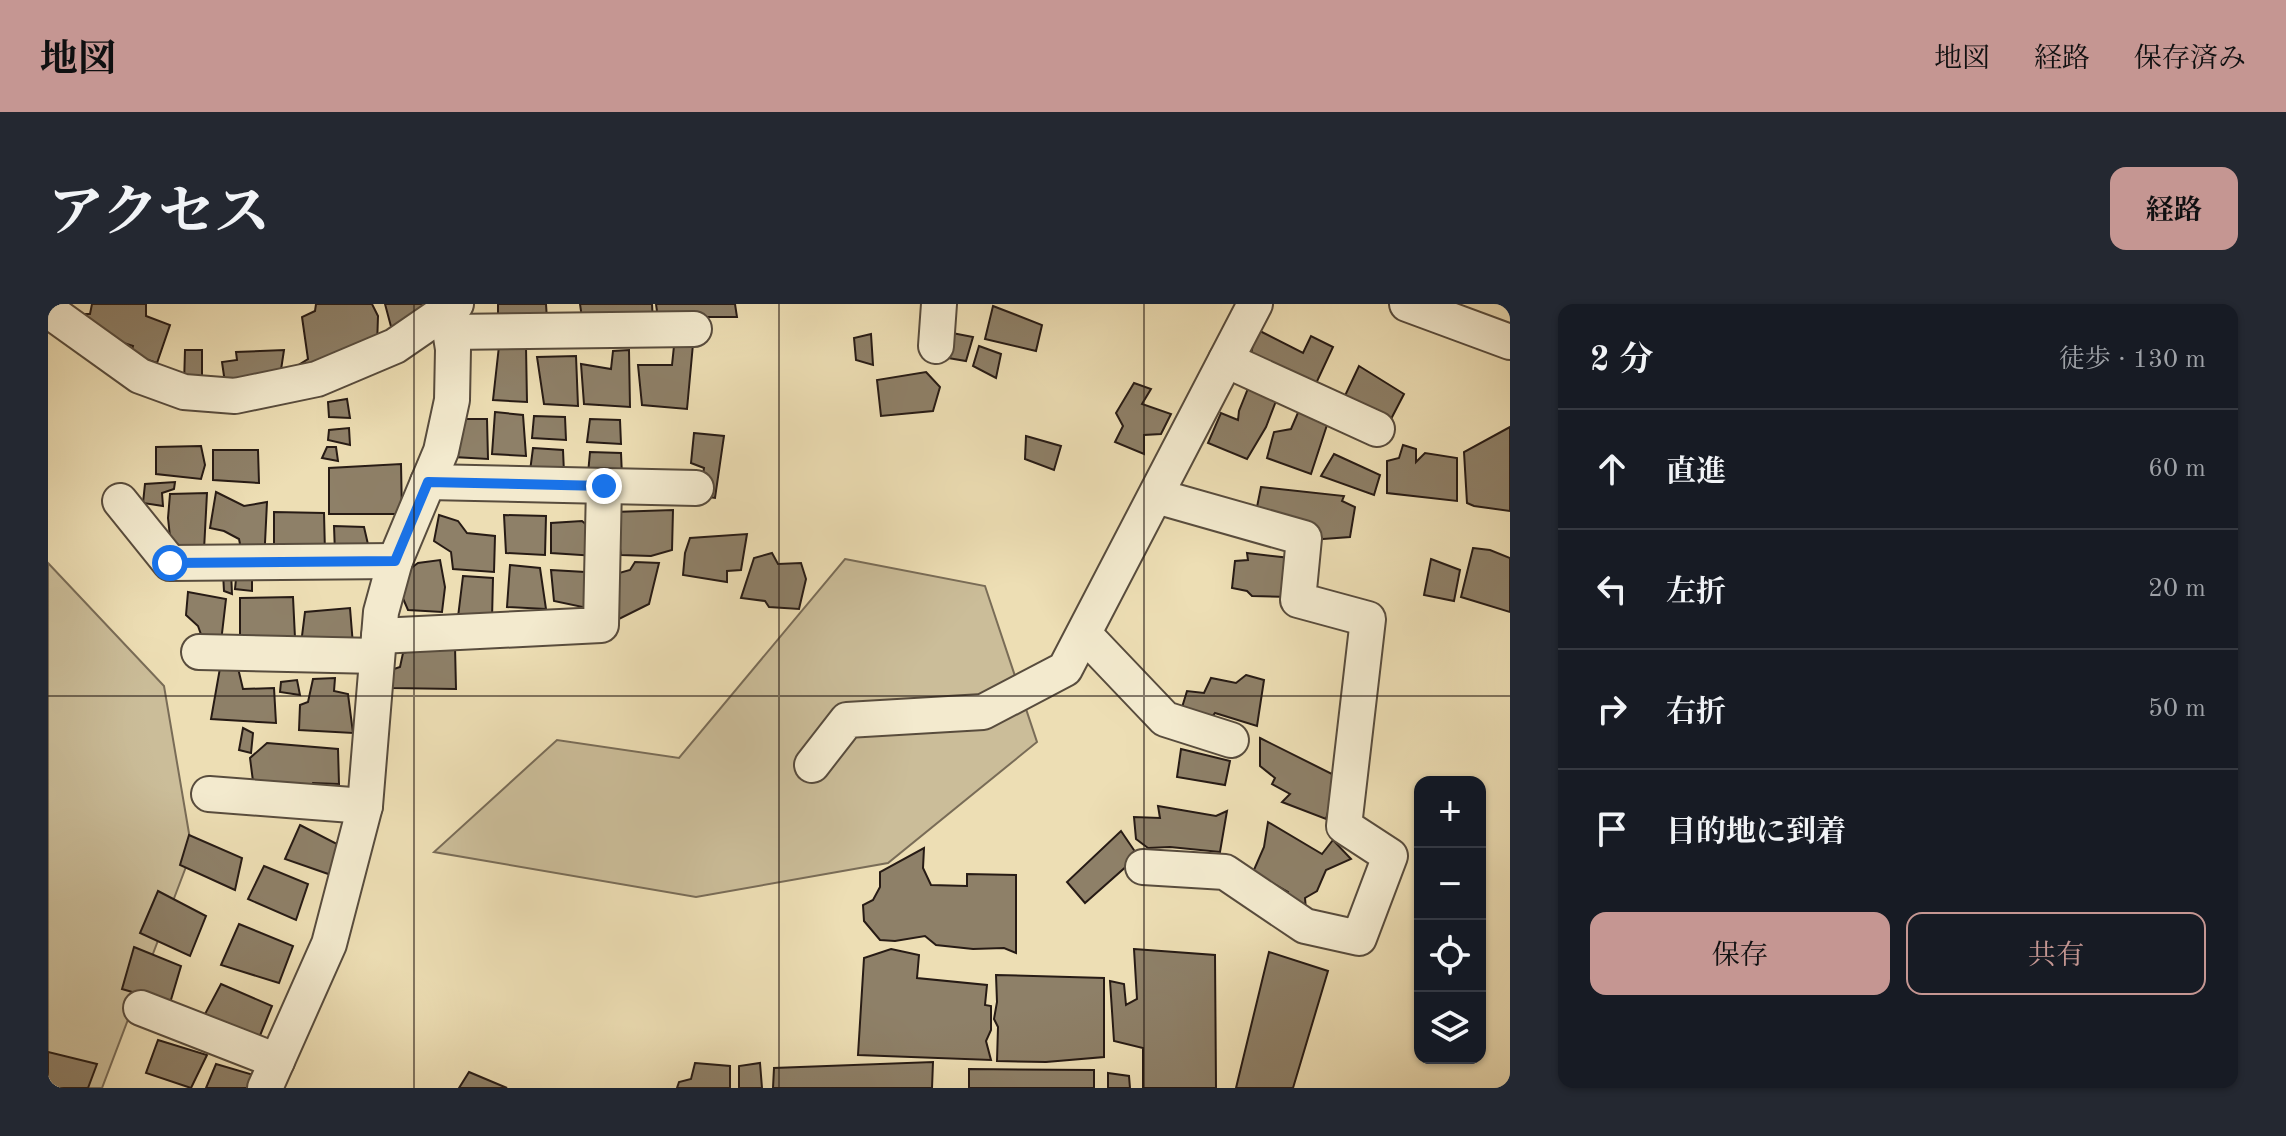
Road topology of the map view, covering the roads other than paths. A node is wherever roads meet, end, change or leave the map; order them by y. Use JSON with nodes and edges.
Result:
{"nodes":[{"id":1,"x":939,"y":304,"type":"edge"},
{"id":2,"x":1255,"y":304,"type":"edge"},
{"id":3,"x":1407,"y":304,"type":"edge"},
{"id":4,"x":48,"y":310,"type":"edge"},
{"id":5,"x":451,"y":316,"type":"edge"},
{"id":6,"x":694,"y":329,"type":"dead end"},
{"id":7,"x":1510,"y":342,"type":"edge"},
{"id":8,"x":936,"y":346,"type":"dead end"},
{"id":9,"x":1226,"y":360,"type":"junction"},
{"id":10,"x":1377,"y":429,"type":"dead end"},
{"id":11,"x":428,"y":482,"type":"junction"},
{"id":12,"x":604,"y":486,"type":"junction"},
{"id":13,"x":696,"y":488,"type":"dead end"},
{"id":14,"x":1156,"y":496,"type":"junction"},
{"id":15,"x":120,"y":501,"type":"dead end"},
{"id":16,"x":395,"y":561,"type":"junction"},
{"id":17,"x":1084,"y":634,"type":"junction"},
{"id":18,"x":378,"y":646,"type":"junction"},
{"id":19,"x":199,"y":652,"type":"dead end"},
{"id":20,"x":1231,"y":740,"type":"dead end"},
{"id":21,"x":812,"y":765,"type":"dead end"},
{"id":22,"x":209,"y":794,"type":"dead end"},
{"id":23,"x":365,"y":806,"type":"junction"},
{"id":24,"x":1143,"y":867,"type":"dead end"},
{"id":25,"x":141,"y":1008,"type":"dead end"},
{"id":26,"x":271,"y":1075,"type":"edge"}],
"edges":[{"from":1,"to":8,"type":"street"},
{"from":2,"to":9,"type":"street"},
{"from":3,"to":7,"type":"street"},
{"from":4,"to":5,"type":"street"},
{"from":5,"to":6,"type":"street"},
{"from":5,"to":11,"type":"street"},
{"from":9,"to":10,"type":"street"},
{"from":9,"to":14,"type":"street"},
{"from":11,"to":12,"type":"street"},
{"from":11,"to":16,"type":"street"},
{"from":12,"to":13,"type":"street"},
{"from":12,"to":18,"type":"street"},
{"from":14,"to":17,"type":"street"},
{"from":14,"to":24,"type":"street"},
{"from":15,"to":16,"type":"street"},
{"from":16,"to":18,"type":"street"},
{"from":17,"to":20,"type":"street"},
{"from":17,"to":21,"type":"street"},
{"from":18,"to":19,"type":"street"},
{"from":18,"to":23,"type":"street"},
{"from":22,"to":23,"type":"street"},
{"from":23,"to":26,"type":"street"},
{"from":25,"to":26,"type":"street"}]}
